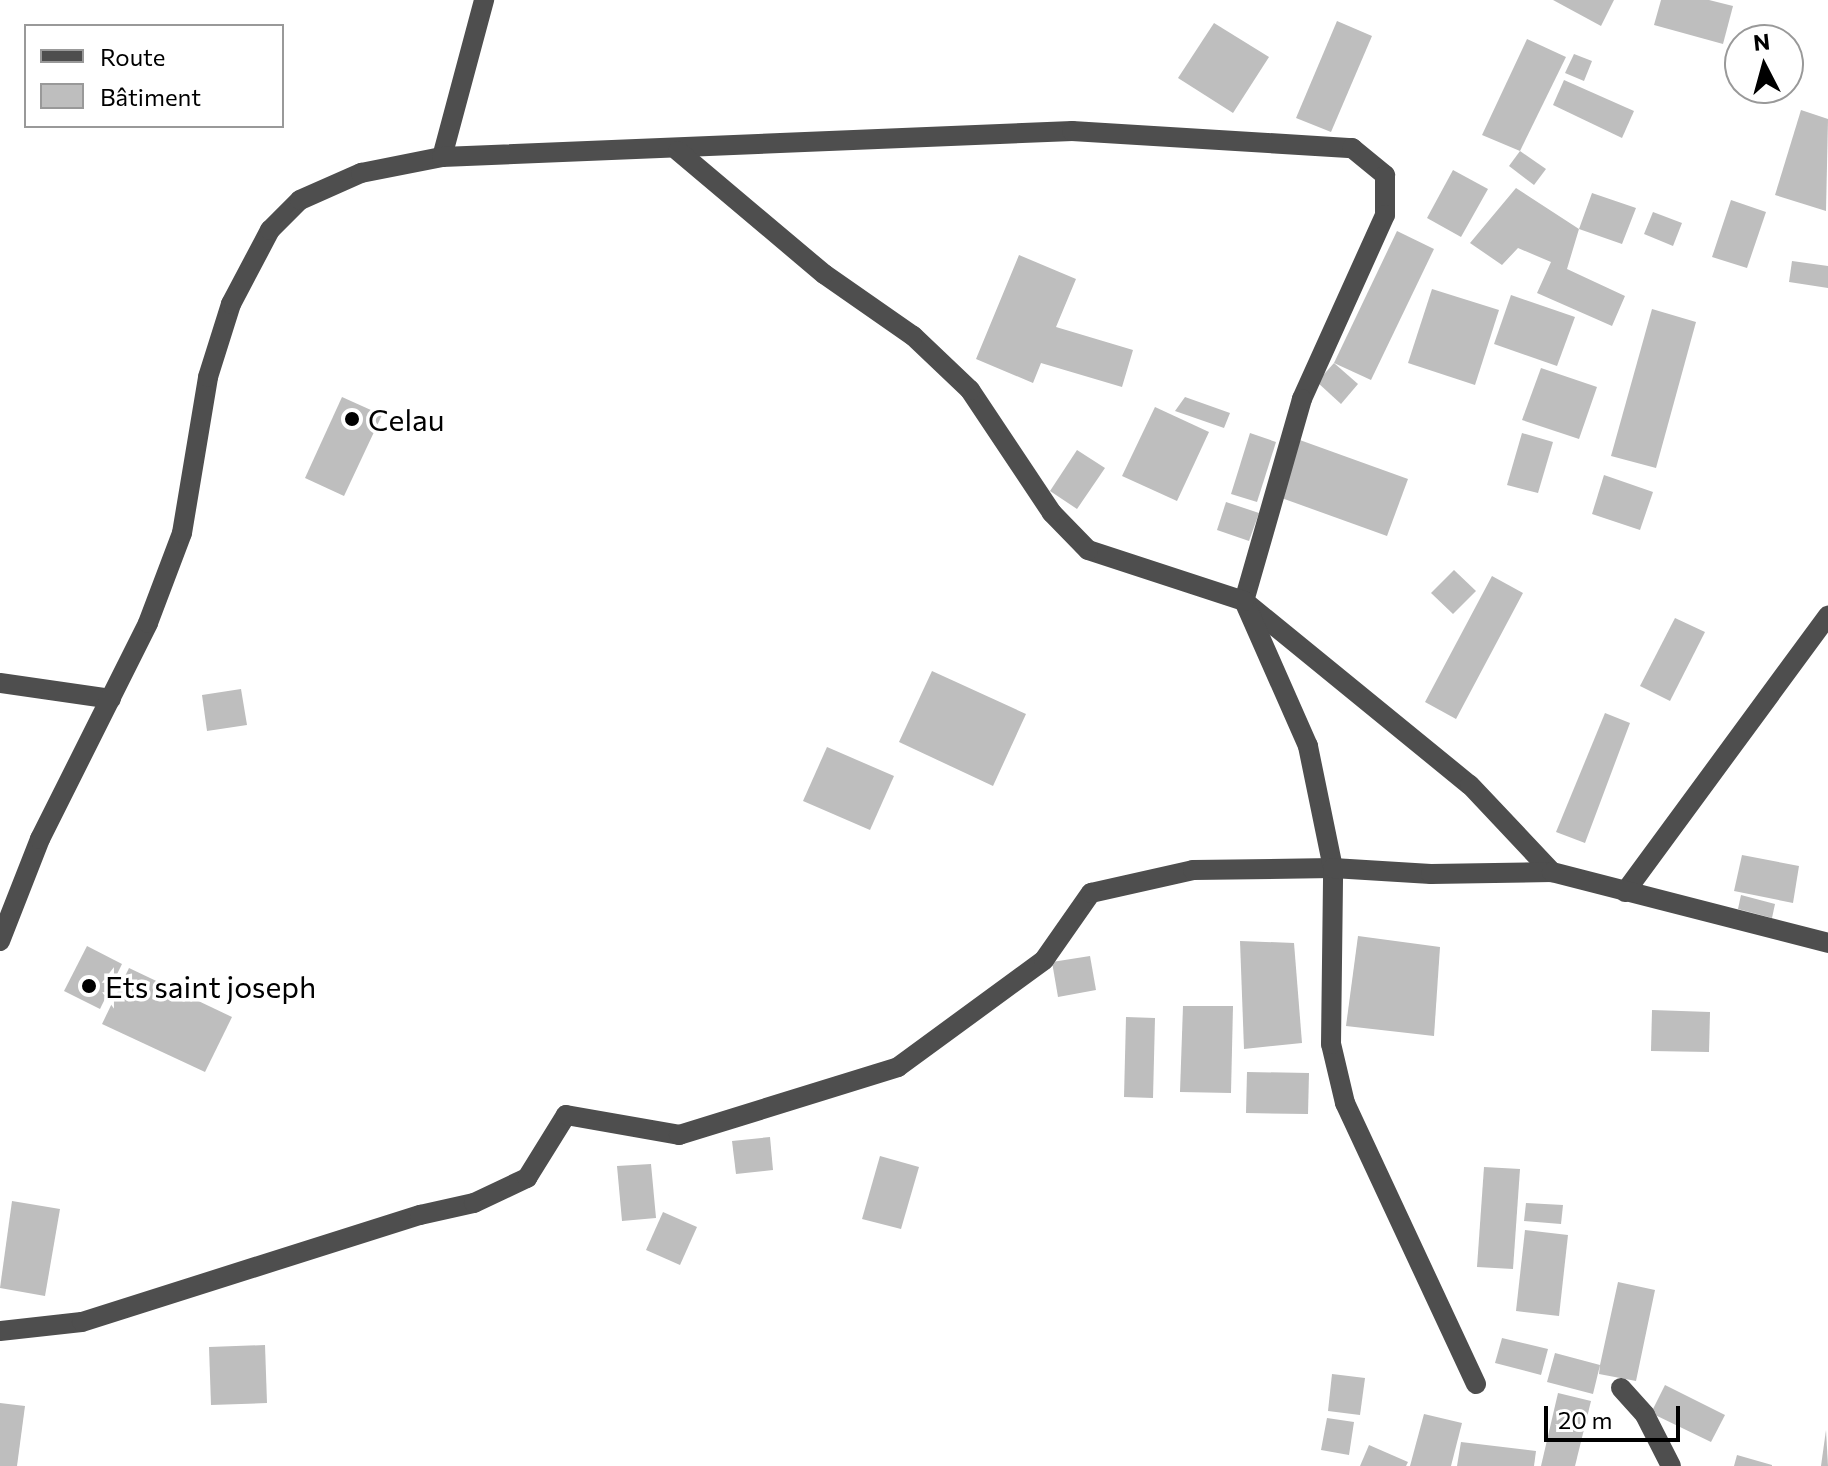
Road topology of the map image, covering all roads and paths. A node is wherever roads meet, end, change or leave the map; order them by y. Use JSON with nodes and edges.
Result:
{"nodes":[{"id":1,"x":484,"y":0,"type":"edge"},
{"id":2,"x":678,"y":151,"type":"junction"},
{"id":3,"x":442,"y":157,"type":"junction"},
{"id":4,"x":1244,"y":601,"type":"junction"},
{"id":5,"x":1828,"y":616,"type":"edge"},
{"id":6,"x":0,"y":683,"type":"edge"},
{"id":7,"x":111,"y":699,"type":"junction"},
{"id":8,"x":1333,"y":868,"type":"junction"},
{"id":9,"x":1552,"y":872,"type":"junction"},
{"id":10,"x":1625,"y":892,"type":"junction"},
{"id":11,"x":0,"y":941,"type":"edge"},
{"id":12,"x":1828,"y":943,"type":"edge"},
{"id":13,"x":0,"y":1331,"type":"edge"},
{"id":14,"x":1476,"y":1384,"type":"dead end"},
{"id":15,"x":1621,"y":1388,"type":"dead end"},
{"id":16,"x":1671,"y":1466,"type":"edge"}],
"edges":[{"from":1,"to":3,"type":"street"},
{"from":2,"to":3,"type":"street"},
{"from":2,"to":4,"type":"street"},
{"from":2,"to":4,"type":"street"},
{"from":3,"to":7,"type":"street"},
{"from":4,"to":8,"type":"street"},
{"from":4,"to":9,"type":"street"},
{"from":5,"to":10,"type":"street"},
{"from":6,"to":7,"type":"street"},
{"from":7,"to":11,"type":"street"},
{"from":8,"to":9,"type":"street"},
{"from":8,"to":13,"type":"street"},
{"from":8,"to":14,"type":"street"},
{"from":9,"to":10,"type":"street"},
{"from":10,"to":12,"type":"street"},
{"from":15,"to":16,"type":"street"}]}
